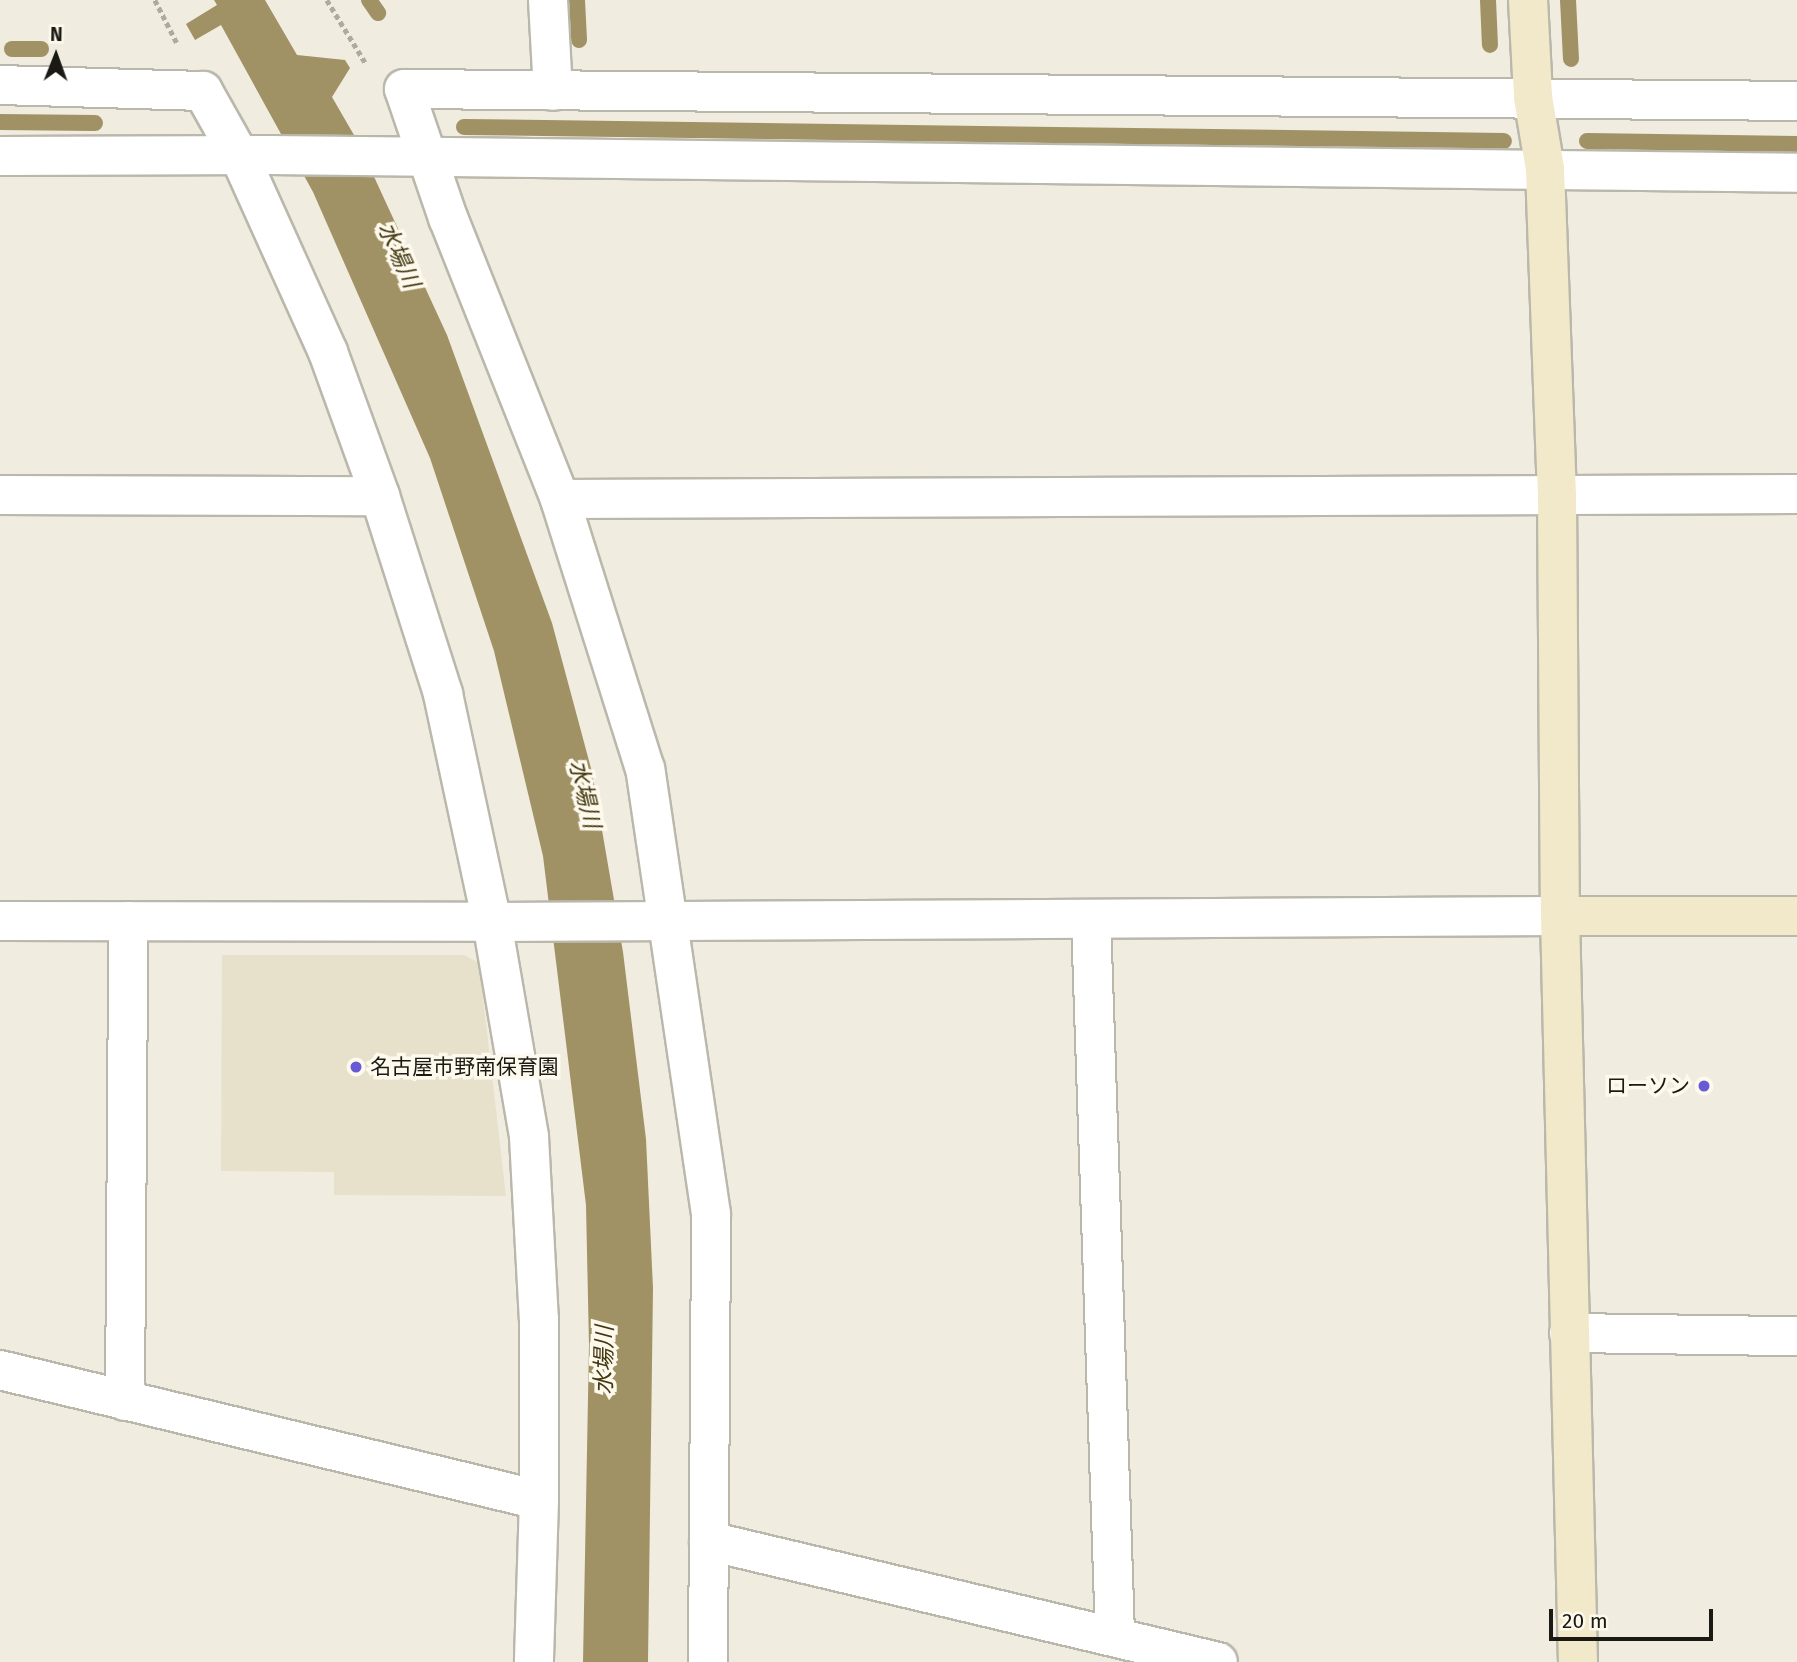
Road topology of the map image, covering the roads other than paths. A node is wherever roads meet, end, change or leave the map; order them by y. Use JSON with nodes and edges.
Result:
{"nodes":[{"id":1,"x":548,"y":0,"type":"edge"},
{"id":2,"x":1528,"y":0,"type":"edge"},
{"id":3,"x":0,"y":85,"type":"edge"},
{"id":4,"x":553,"y":91,"type":"junction"},
{"id":5,"x":1533,"y":97,"type":"junction"},
{"id":6,"x":1797,"y":101,"type":"edge"},
{"id":7,"x":0,"y":156,"type":"edge"},
{"id":8,"x":255,"y":156,"type":"junction"},
{"id":9,"x":409,"y":157,"type":"junction"},
{"id":10,"x":1545,"y":169,"type":"junction"},
{"id":11,"x":1797,"y":173,"type":"edge"},
{"id":12,"x":1797,"y":494,"type":"edge"},
{"id":13,"x":0,"y":495,"type":"edge"},
{"id":14,"x":380,"y":496,"type":"junction"},
{"id":15,"x":1557,"y":496,"type":"junction"},
{"id":16,"x":560,"y":499,"type":"junction"},
{"id":17,"x":1560,"y":916,"type":"junction"},
{"id":18,"x":1797,"y":916,"type":"edge"},
{"id":19,"x":1091,"y":919,"type":"junction"},
{"id":20,"x":665,"y":920,"type":"junction"},
{"id":21,"x":0,"y":921,"type":"edge"},
{"id":22,"x":128,"y":921,"type":"junction"},
{"id":23,"x":498,"y":922,"type":"junction"},
{"id":24,"x":1569,"y":1333,"type":"junction"},
{"id":25,"x":1797,"y":1336,"type":"edge"},
{"id":26,"x":0,"y":1370,"type":"edge"},
{"id":27,"x":125,"y":1401,"type":"junction"},
{"id":28,"x":539,"y":1500,"type":"junction"},
{"id":29,"x":709,"y":1541,"type":"junction"},
{"id":30,"x":1115,"y":1636,"type":"junction"},
{"id":31,"x":534,"y":1662,"type":"edge"},
{"id":32,"x":708,"y":1662,"type":"edge"},
{"id":33,"x":1218,"y":1662,"type":"edge"},
{"id":34,"x":1578,"y":1662,"type":"edge"}],
"edges":[{"from":1,"to":4,"type":"street"},
{"from":2,"to":5,"type":"street"},
{"from":3,"to":8,"type":"street"},
{"from":4,"to":5,"type":"street"},
{"from":4,"to":9,"type":"street"},
{"from":5,"to":6,"type":"street"},
{"from":5,"to":10,"type":"street"},
{"from":7,"to":8,"type":"street"},
{"from":8,"to":9,"type":"street"},
{"from":8,"to":14,"type":"street"},
{"from":9,"to":10,"type":"street"},
{"from":9,"to":16,"type":"street"},
{"from":10,"to":11,"type":"street"},
{"from":10,"to":15,"type":"street"},
{"from":12,"to":15,"type":"street"},
{"from":13,"to":14,"type":"street"},
{"from":14,"to":23,"type":"street"},
{"from":15,"to":16,"type":"street"},
{"from":15,"to":17,"type":"street"},
{"from":16,"to":20,"type":"street"},
{"from":17,"to":18,"type":"street"},
{"from":17,"to":19,"type":"street"},
{"from":17,"to":24,"type":"street"},
{"from":19,"to":20,"type":"street"},
{"from":19,"to":30,"type":"street"},
{"from":20,"to":23,"type":"street"},
{"from":20,"to":29,"type":"street"},
{"from":21,"to":22,"type":"street"},
{"from":22,"to":23,"type":"street"},
{"from":22,"to":27,"type":"street"},
{"from":23,"to":28,"type":"street"},
{"from":24,"to":25,"type":"street"},
{"from":24,"to":34,"type":"street"},
{"from":26,"to":27,"type":"street"},
{"from":27,"to":28,"type":"street"},
{"from":28,"to":31,"type":"street"},
{"from":29,"to":30,"type":"street"},
{"from":29,"to":32,"type":"street"},
{"from":30,"to":33,"type":"street"}]}
